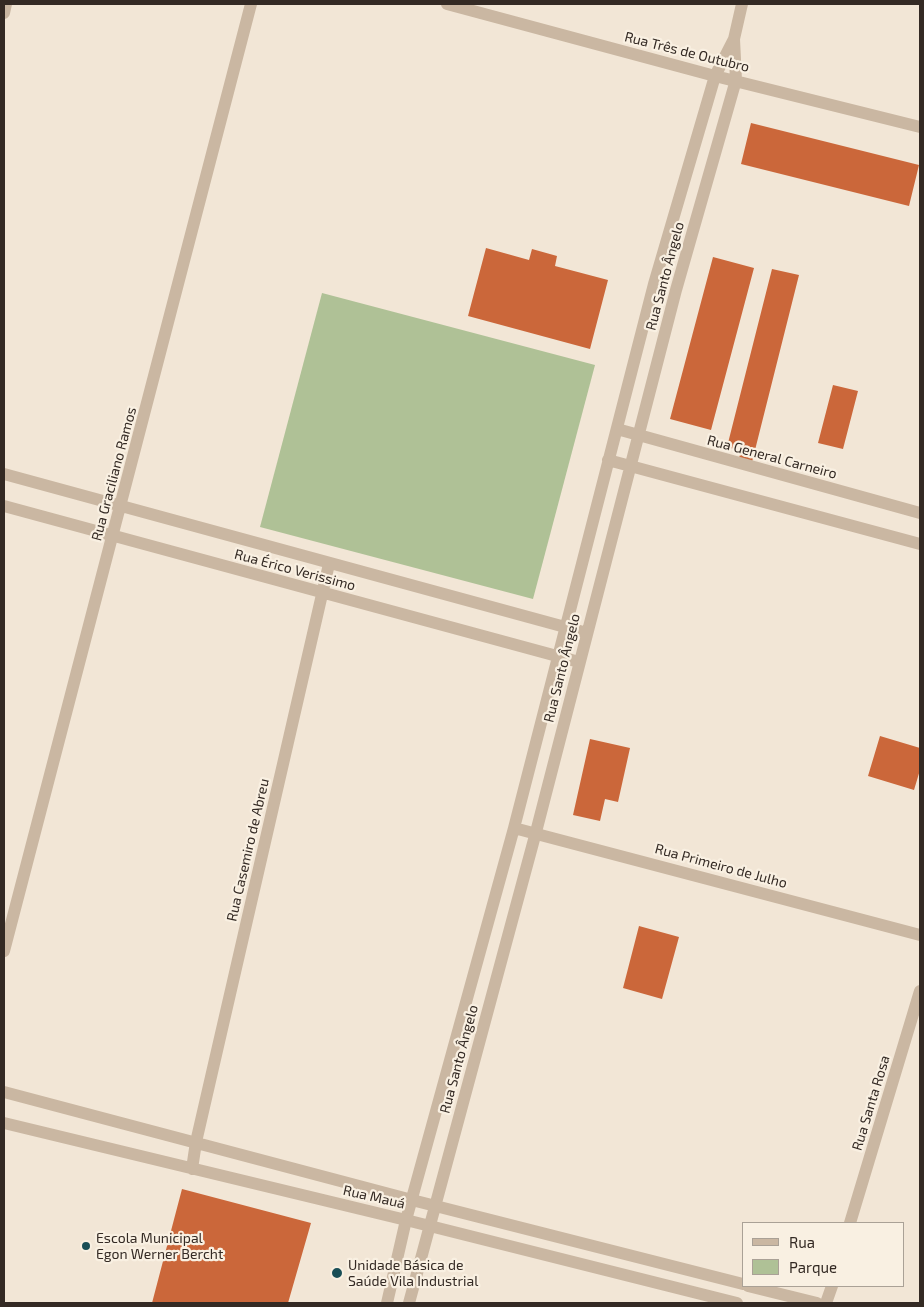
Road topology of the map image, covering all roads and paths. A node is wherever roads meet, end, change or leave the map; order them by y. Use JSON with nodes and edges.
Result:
{"nodes":[{"id":1,"x":6,"y":4,"type":"edge"},
{"id":2,"x":251,"y":4,"type":"edge"},
{"id":3,"x":447,"y":4,"type":"edge"},
{"id":4,"x":742,"y":4,"type":"edge"},
{"id":5,"x":4,"y":13,"type":"edge"},
{"id":6,"x":734,"y":39,"type":"junction"},
{"id":7,"x":715,"y":76,"type":"junction"},
{"id":8,"x":736,"y":80,"type":"junction"},
{"id":9,"x":920,"y":127,"type":"edge"},
{"id":10,"x":654,"y":284,"type":"junction"},
{"id":11,"x":676,"y":290,"type":"junction"},
{"id":12,"x":616,"y":429,"type":"junction"},
{"id":13,"x":638,"y":435,"type":"junction"},
{"id":14,"x":608,"y":460,"type":"junction"},
{"id":15,"x":630,"y":466,"type":"junction"},
{"id":16,"x":4,"y":474,"type":"edge"},
{"id":17,"x":122,"y":505,"type":"junction"},
{"id":18,"x":4,"y":506,"type":"edge"},
{"id":19,"x":920,"y":513,"type":"edge"},
{"id":20,"x":114,"y":535,"type":"junction"},
{"id":21,"x":920,"y":544,"type":"edge"},
{"id":22,"x":329,"y":564,"type":"junction"},
{"id":23,"x":322,"y":593,"type":"junction"},
{"id":24,"x":565,"y":627,"type":"junction"},
{"id":25,"x":587,"y":633,"type":"junction"},
{"id":26,"x":557,"y":656,"type":"junction"},
{"id":27,"x":579,"y":662,"type":"junction"},
{"id":28,"x":514,"y":828,"type":"junction"},
{"id":29,"x":536,"y":832,"type":"junction"},
{"id":30,"x":920,"y":935,"type":"edge"},
{"id":31,"x":4,"y":952,"type":"edge"},
{"id":32,"x":920,"y":991,"type":"edge"},
{"id":33,"x":4,"y":1092,"type":"edge"},
{"id":34,"x":4,"y":1123,"type":"edge"},
{"id":35,"x":196,"y":1142,"type":"junction"},
{"id":36,"x":192,"y":1169,"type":"junction"},
{"id":37,"x":412,"y":1200,"type":"junction"},
{"id":38,"x":434,"y":1206,"type":"junction"},
{"id":39,"x":406,"y":1220,"type":"junction"},
{"id":40,"x":850,"y":1222,"type":"edge"},
{"id":41,"x":430,"y":1226,"type":"junction"},
{"id":42,"x":742,"y":1284,"type":"edge"},
{"id":43,"x":752,"y":1287,"type":"edge"},
{"id":44,"x":832,"y":1287,"type":"edge"},
{"id":45,"x":387,"y":1303,"type":"edge"},
{"id":46,"x":409,"y":1303,"type":"edge"},
{"id":47,"x":737,"y":1303,"type":"edge"},
{"id":48,"x":818,"y":1303,"type":"edge"},
{"id":49,"x":826,"y":1303,"type":"edge"}],
"edges":[{"from":1,"to":5,"type":"street"},
{"from":2,"to":17,"type":"street","name":"Rua Graciliano Ramos"},
{"from":3,"to":7,"type":"street","name":"Rua Três de Outubro"},
{"from":4,"to":6,"type":"street","name":"Rua Santo Ângelo"},
{"from":6,"to":7,"type":"street","name":"Rua Santo Ângelo"},
{"from":6,"to":8,"type":"street","name":"Rua Santo Ângelo"},
{"from":7,"to":8,"type":"street","name":"Rua Três de Outubro"},
{"from":7,"to":10,"type":"street","name":"Rua Santo Ângelo"},
{"from":8,"to":9,"type":"street","name":"Rua Três de Outubro"},
{"from":8,"to":11,"type":"street","name":"Rua Santo Ângelo"},
{"from":10,"to":11,"type":"street"},
{"from":10,"to":12,"type":"street","name":"Rua Santo Ângelo"},
{"from":11,"to":13,"type":"street","name":"Rua Santo Ângelo"},
{"from":12,"to":13,"type":"street","name":"Rua General Carneiro"},
{"from":12,"to":14,"type":"street","name":"Rua Santo Ângelo"},
{"from":13,"to":15,"type":"street","name":"Rua Santo Ângelo"},
{"from":13,"to":19,"type":"street","name":"Rua General Carneiro"},
{"from":14,"to":15,"type":"street"},
{"from":14,"to":24,"type":"street","name":"Rua Santo Ângelo"},
{"from":15,"to":21,"type":"street"},
{"from":15,"to":25,"type":"street","name":"Rua Santo Ângelo"},
{"from":16,"to":17,"type":"street"},
{"from":17,"to":20,"type":"street","name":"Rua Graciliano Ramos"},
{"from":17,"to":22,"type":"street"},
{"from":18,"to":20,"type":"street","name":"Rua Érico Verissimo"},
{"from":20,"to":23,"type":"street","name":"Rua Érico Verissimo"},
{"from":20,"to":31,"type":"street","name":"Rua Graciliano Ramos"},
{"from":22,"to":23,"type":"street","name":"Rua Casemiro de Abreu"},
{"from":22,"to":24,"type":"street"},
{"from":23,"to":26,"type":"street","name":"Rua Érico Verissimo"},
{"from":23,"to":35,"type":"street","name":"Rua Casemiro de Abreu"},
{"from":24,"to":25,"type":"street"},
{"from":24,"to":26,"type":"street","name":"Rua Santo Ângelo"},
{"from":25,"to":27,"type":"street","name":"Rua Santo Ângelo"},
{"from":26,"to":27,"type":"street","name":"Rua Érico Verissimo"},
{"from":26,"to":28,"type":"street","name":"Rua Santo Ângelo"},
{"from":27,"to":29,"type":"street","name":"Rua Santo Ângelo"},
{"from":28,"to":29,"type":"street","name":"Rua Primeiro de Julho"},
{"from":28,"to":37,"type":"street","name":"Rua Santo Ângelo"},
{"from":29,"to":30,"type":"street","name":"Rua Primeiro de Julho"},
{"from":29,"to":38,"type":"street","name":"Rua Santo Ângelo"},
{"from":32,"to":40,"type":"street","name":"Rua Santa Rosa"},
{"from":33,"to":35,"type":"street"},
{"from":34,"to":36,"type":"street","name":"Rua Mauá"},
{"from":35,"to":36,"type":"street","name":"Rua Casemiro de Abreu"},
{"from":35,"to":37,"type":"street"},
{"from":36,"to":39,"type":"street","name":"Rua Mauá"},
{"from":37,"to":38,"type":"street"},
{"from":37,"to":39,"type":"street","name":"Rua Santo Ângelo"},
{"from":38,"to":41,"type":"street","name":"Rua Santo Ângelo"},
{"from":38,"to":42,"type":"street"},
{"from":39,"to":41,"type":"street","name":"Rua Mauá"},
{"from":39,"to":45,"type":"street","name":"Rua Santo Ângelo"},
{"from":41,"to":46,"type":"street","name":"Rua Santo Ângelo"},
{"from":41,"to":47,"type":"street","name":"Rua Mauá"},
{"from":43,"to":48,"type":"street"},
{"from":44,"to":49,"type":"street"}]}
